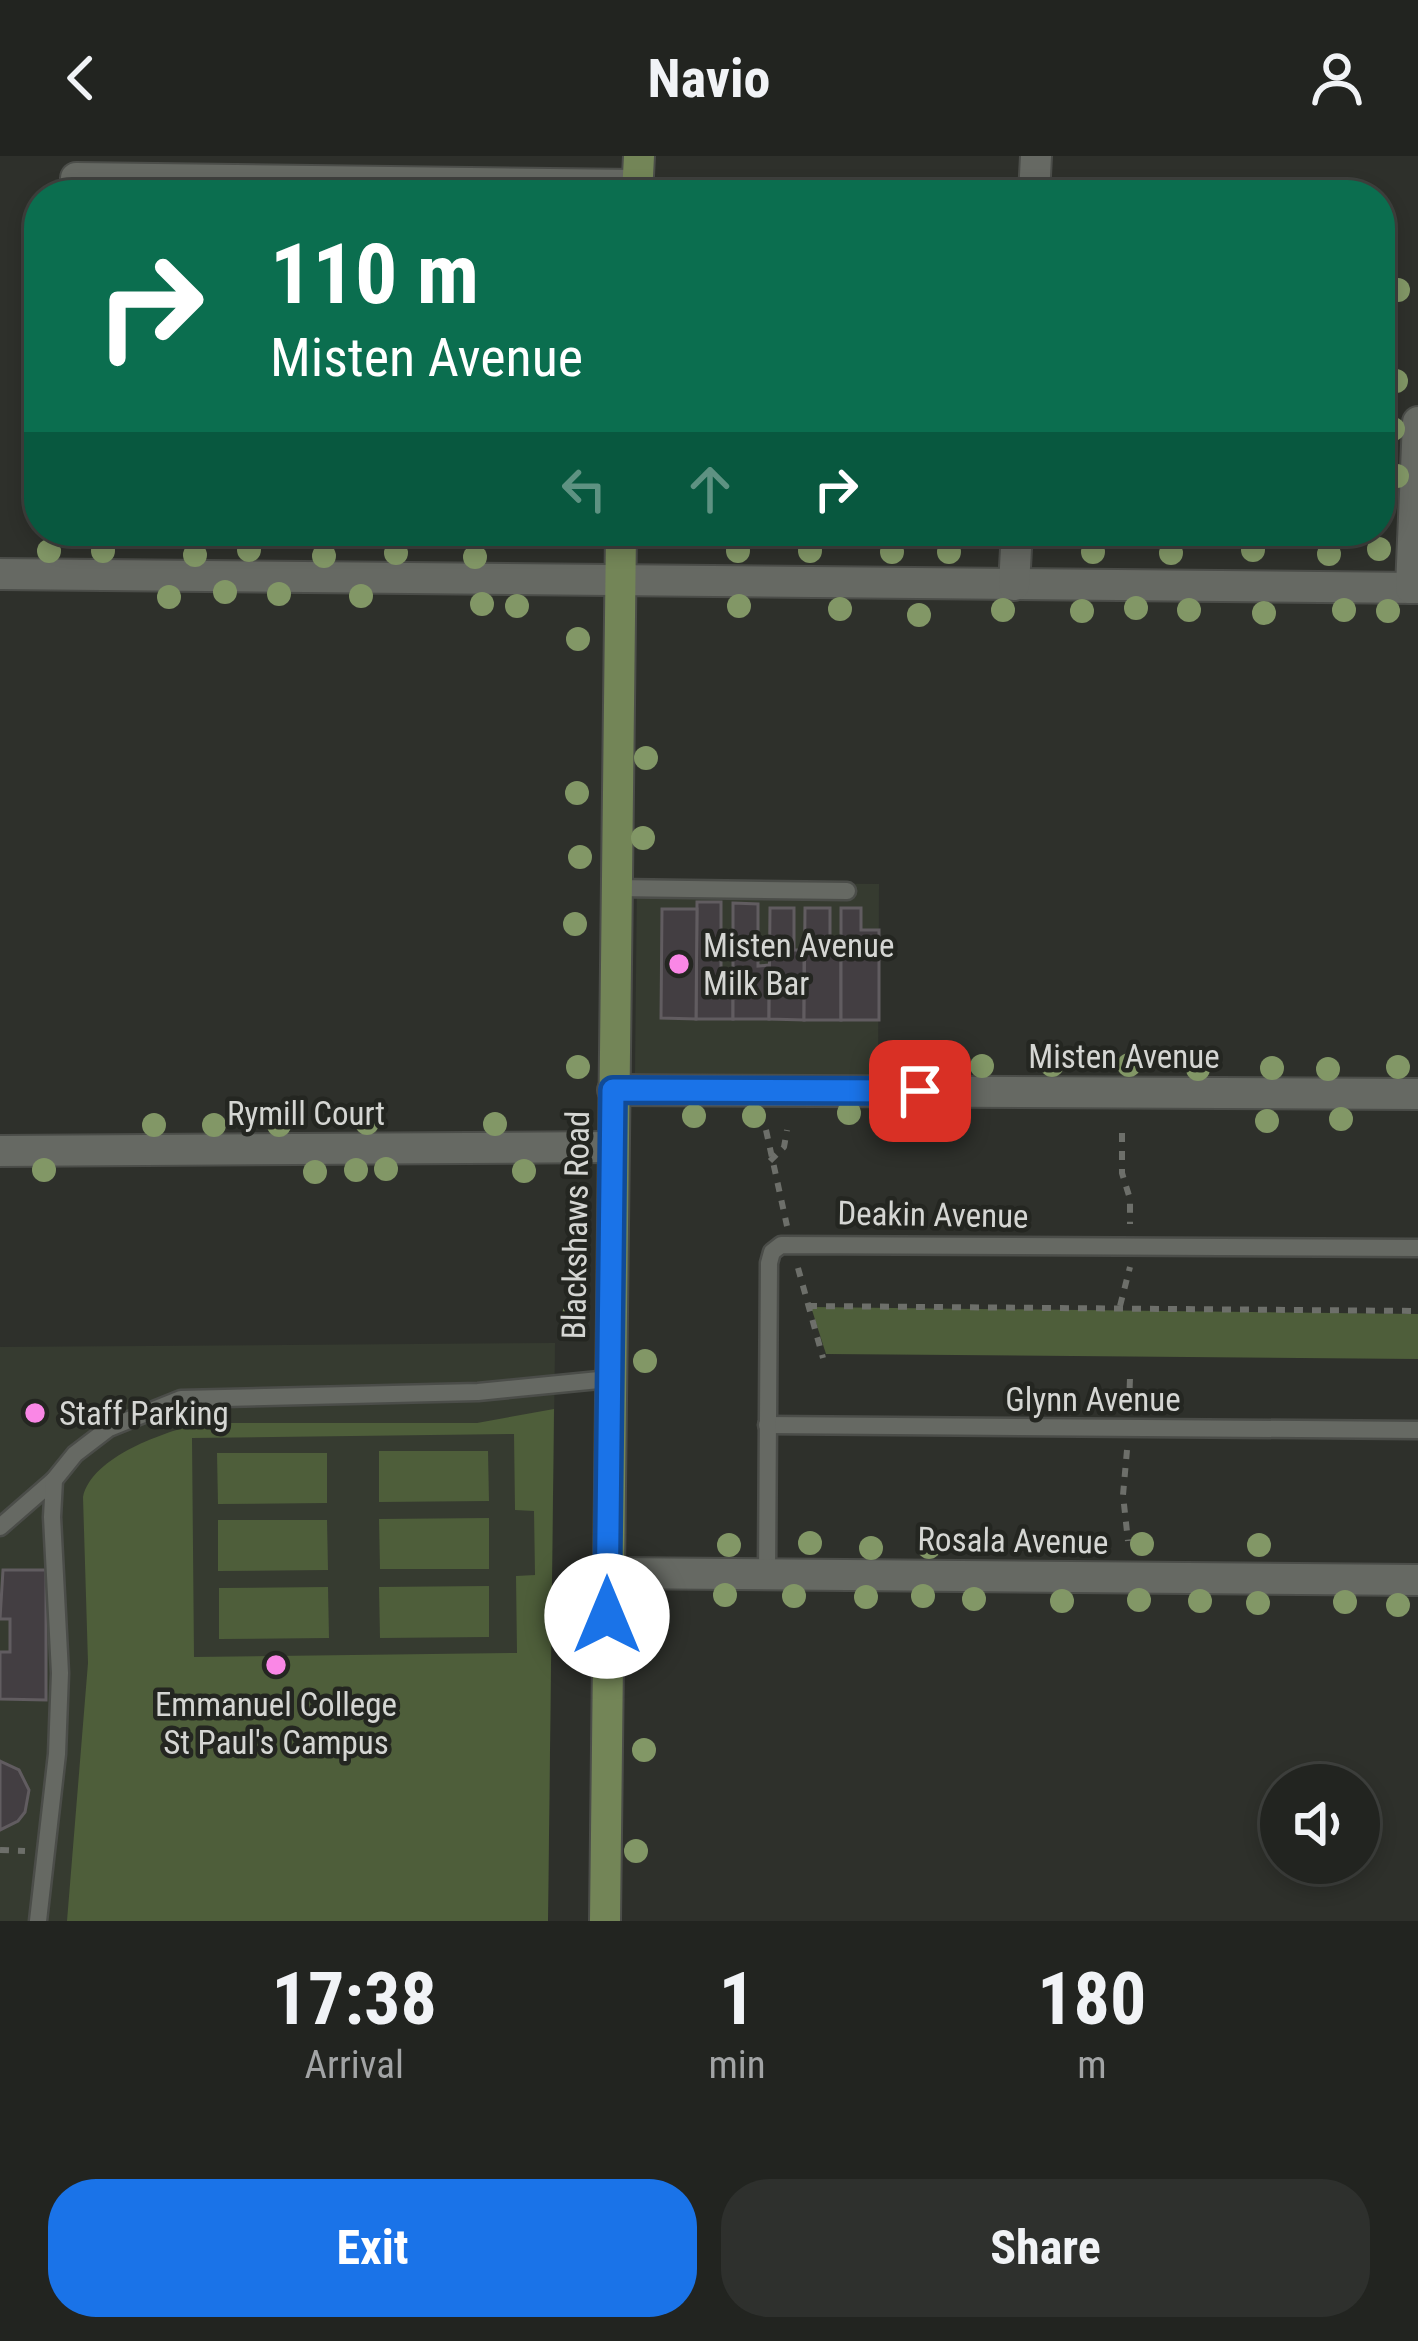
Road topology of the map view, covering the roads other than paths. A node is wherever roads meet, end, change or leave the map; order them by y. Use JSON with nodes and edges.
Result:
{"nodes":[{"id":1,"x":76,"y":178,"type":"dead end"},
{"id":2,"x":638,"y":179,"type":"edge"},
{"id":3,"x":1418,"y":422,"type":"edge"},
{"id":4,"x":620,"y":546,"type":"edge"},
{"id":5,"x":1016,"y":546,"type":"edge"},
{"id":6,"x":0,"y":574,"type":"edge"},
{"id":7,"x":618,"y":581,"type":"junction"},
{"id":8,"x":1014,"y":584,"type":"junction"},
{"id":9,"x":1415,"y":588,"type":"edge"},
{"id":10,"x":615,"y":888,"type":"junction"},
{"id":11,"x":847,"y":891,"type":"dead end"},
{"id":12,"x":613,"y":1090,"type":"junction"},
{"id":13,"x":1418,"y":1094,"type":"edge"},
{"id":14,"x":612,"y":1148,"type":"junction"},
{"id":15,"x":0,"y":1151,"type":"edge"},
{"id":16,"x":1418,"y":1249,"type":"edge"},
{"id":17,"x":609,"y":1379,"type":"junction"},
{"id":18,"x":767,"y":1425,"type":"junction"},
{"id":19,"x":1418,"y":1430,"type":"edge"},
{"id":20,"x":55,"y":1480,"type":"junction"},
{"id":21,"x":0,"y":1527,"type":"edge"},
{"id":22,"x":607,"y":1573,"type":"junction"},
{"id":23,"x":766,"y":1574,"type":"junction"},
{"id":24,"x":1418,"y":1580,"type":"edge"},
{"id":25,"x":38,"y":1921,"type":"edge"},
{"id":26,"x":605,"y":1921,"type":"edge"}],
"edges":[{"from":1,"to":2,"type":"street"},
{"from":3,"to":9,"type":"street"},
{"from":4,"to":7,"type":"main road","name":"Blackshaws Road"},
{"from":5,"to":8,"type":"street"},
{"from":6,"to":7,"type":"street"},
{"from":7,"to":8,"type":"street"},
{"from":7,"to":10,"type":"main road","name":"Blackshaws Road"},
{"from":8,"to":9,"type":"street"},
{"from":10,"to":11,"type":"lane"},
{"from":10,"to":12,"type":"main road","name":"Blackshaws Road"},
{"from":12,"to":13,"type":"street","name":"Misten Avenue"},
{"from":12,"to":14,"type":"main road","name":"Blackshaws Road"},
{"from":14,"to":15,"type":"street","name":"Rymill Court"},
{"from":14,"to":17,"type":"main road","name":"Blackshaws Road"},
{"from":16,"to":18,"type":"lane","name":"Deakin Avenue"},
{"from":17,"to":20,"type":"lane"},
{"from":17,"to":22,"type":"main road","name":"Blackshaws Road"},
{"from":18,"to":19,"type":"lane","name":"Glynn Avenue"},
{"from":18,"to":23,"type":"lane","name":"Deakin Avenue"},
{"from":20,"to":21,"type":"lane"},
{"from":20,"to":25,"type":"lane"},
{"from":22,"to":23,"type":"street","name":"Rosala Avenue"},
{"from":22,"to":26,"type":"main road","name":"Blackshaws Road"},
{"from":23,"to":24,"type":"street","name":"Rosala Avenue"}]}
